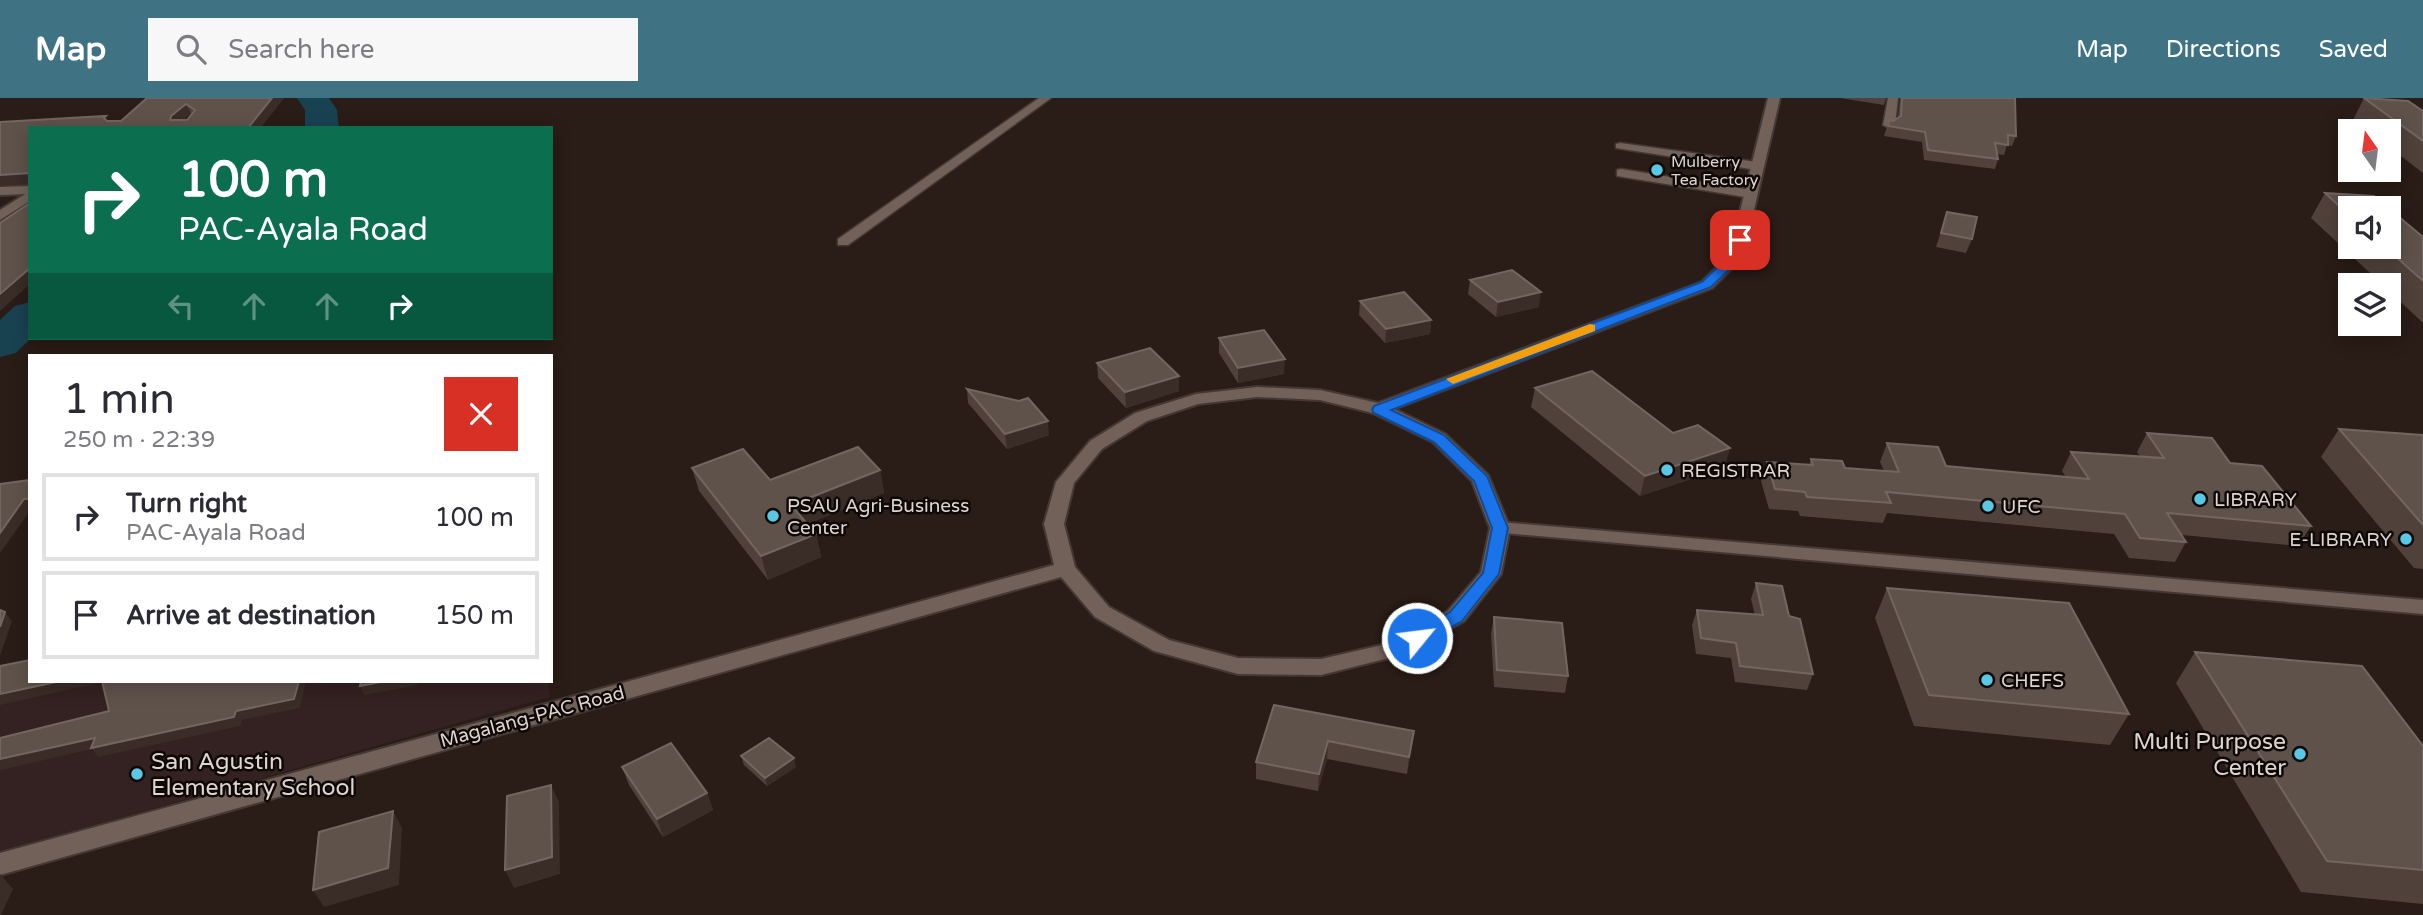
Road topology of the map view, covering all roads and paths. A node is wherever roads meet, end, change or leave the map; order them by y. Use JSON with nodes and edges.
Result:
{"nodes":[{"id":1,"x":1045,"y":98,"type":"edge"},
{"id":2,"x":1774,"y":98,"type":"edge"},
{"id":3,"x":1893,"y":98,"type":"edge"},
{"id":4,"x":1889,"y":125,"type":"edge"},
{"id":5,"x":1620,"y":146,"type":"dead end"},
{"id":6,"x":1710,"y":160,"type":"junction"},
{"id":7,"x":1757,"y":166,"type":"junction"},
{"id":8,"x":1621,"y":173,"type":"dead end"},
{"id":9,"x":1698,"y":186,"type":"junction"},
{"id":10,"x":28,"y":190,"type":"edge"},
{"id":11,"x":0,"y":191,"type":"edge"},
{"id":12,"x":1751,"y":194,"type":"junction"},
{"id":13,"x":28,"y":196,"type":"edge"},
{"id":14,"x":0,"y":216,"type":"edge"},
{"id":15,"x":843,"y":242,"type":"dead end"},
{"id":16,"x":1379,"y":410,"type":"junction"},
{"id":17,"x":1500,"y":528,"type":"junction"},
{"id":18,"x":1065,"y":569,"type":"junction"},
{"id":19,"x":2423,"y":607,"type":"edge"},
{"id":20,"x":0,"y":864,"type":"edge"}],
"edges":[{"from":1,"to":15,"type":"lane"},
{"from":2,"to":7,"type":"street"},
{"from":3,"to":4,"type":"lane"},
{"from":5,"to":6,"type":"lane"},
{"from":6,"to":7,"type":"lane"},
{"from":6,"to":9,"type":"lane"},
{"from":7,"to":12,"type":"street"},
{"from":8,"to":9,"type":"lane"},
{"from":9,"to":12,"type":"lane"},
{"from":10,"to":11,"type":"street"},
{"from":12,"to":16,"type":"street"},
{"from":13,"to":14,"type":"street"},
{"from":16,"to":17,"type":"street"},
{"from":16,"to":18,"type":"street"},
{"from":17,"to":18,"type":"street"},
{"from":17,"to":19,"type":"street"},
{"from":18,"to":20,"type":"street","name":"Magalang-PAC Road"}]}
